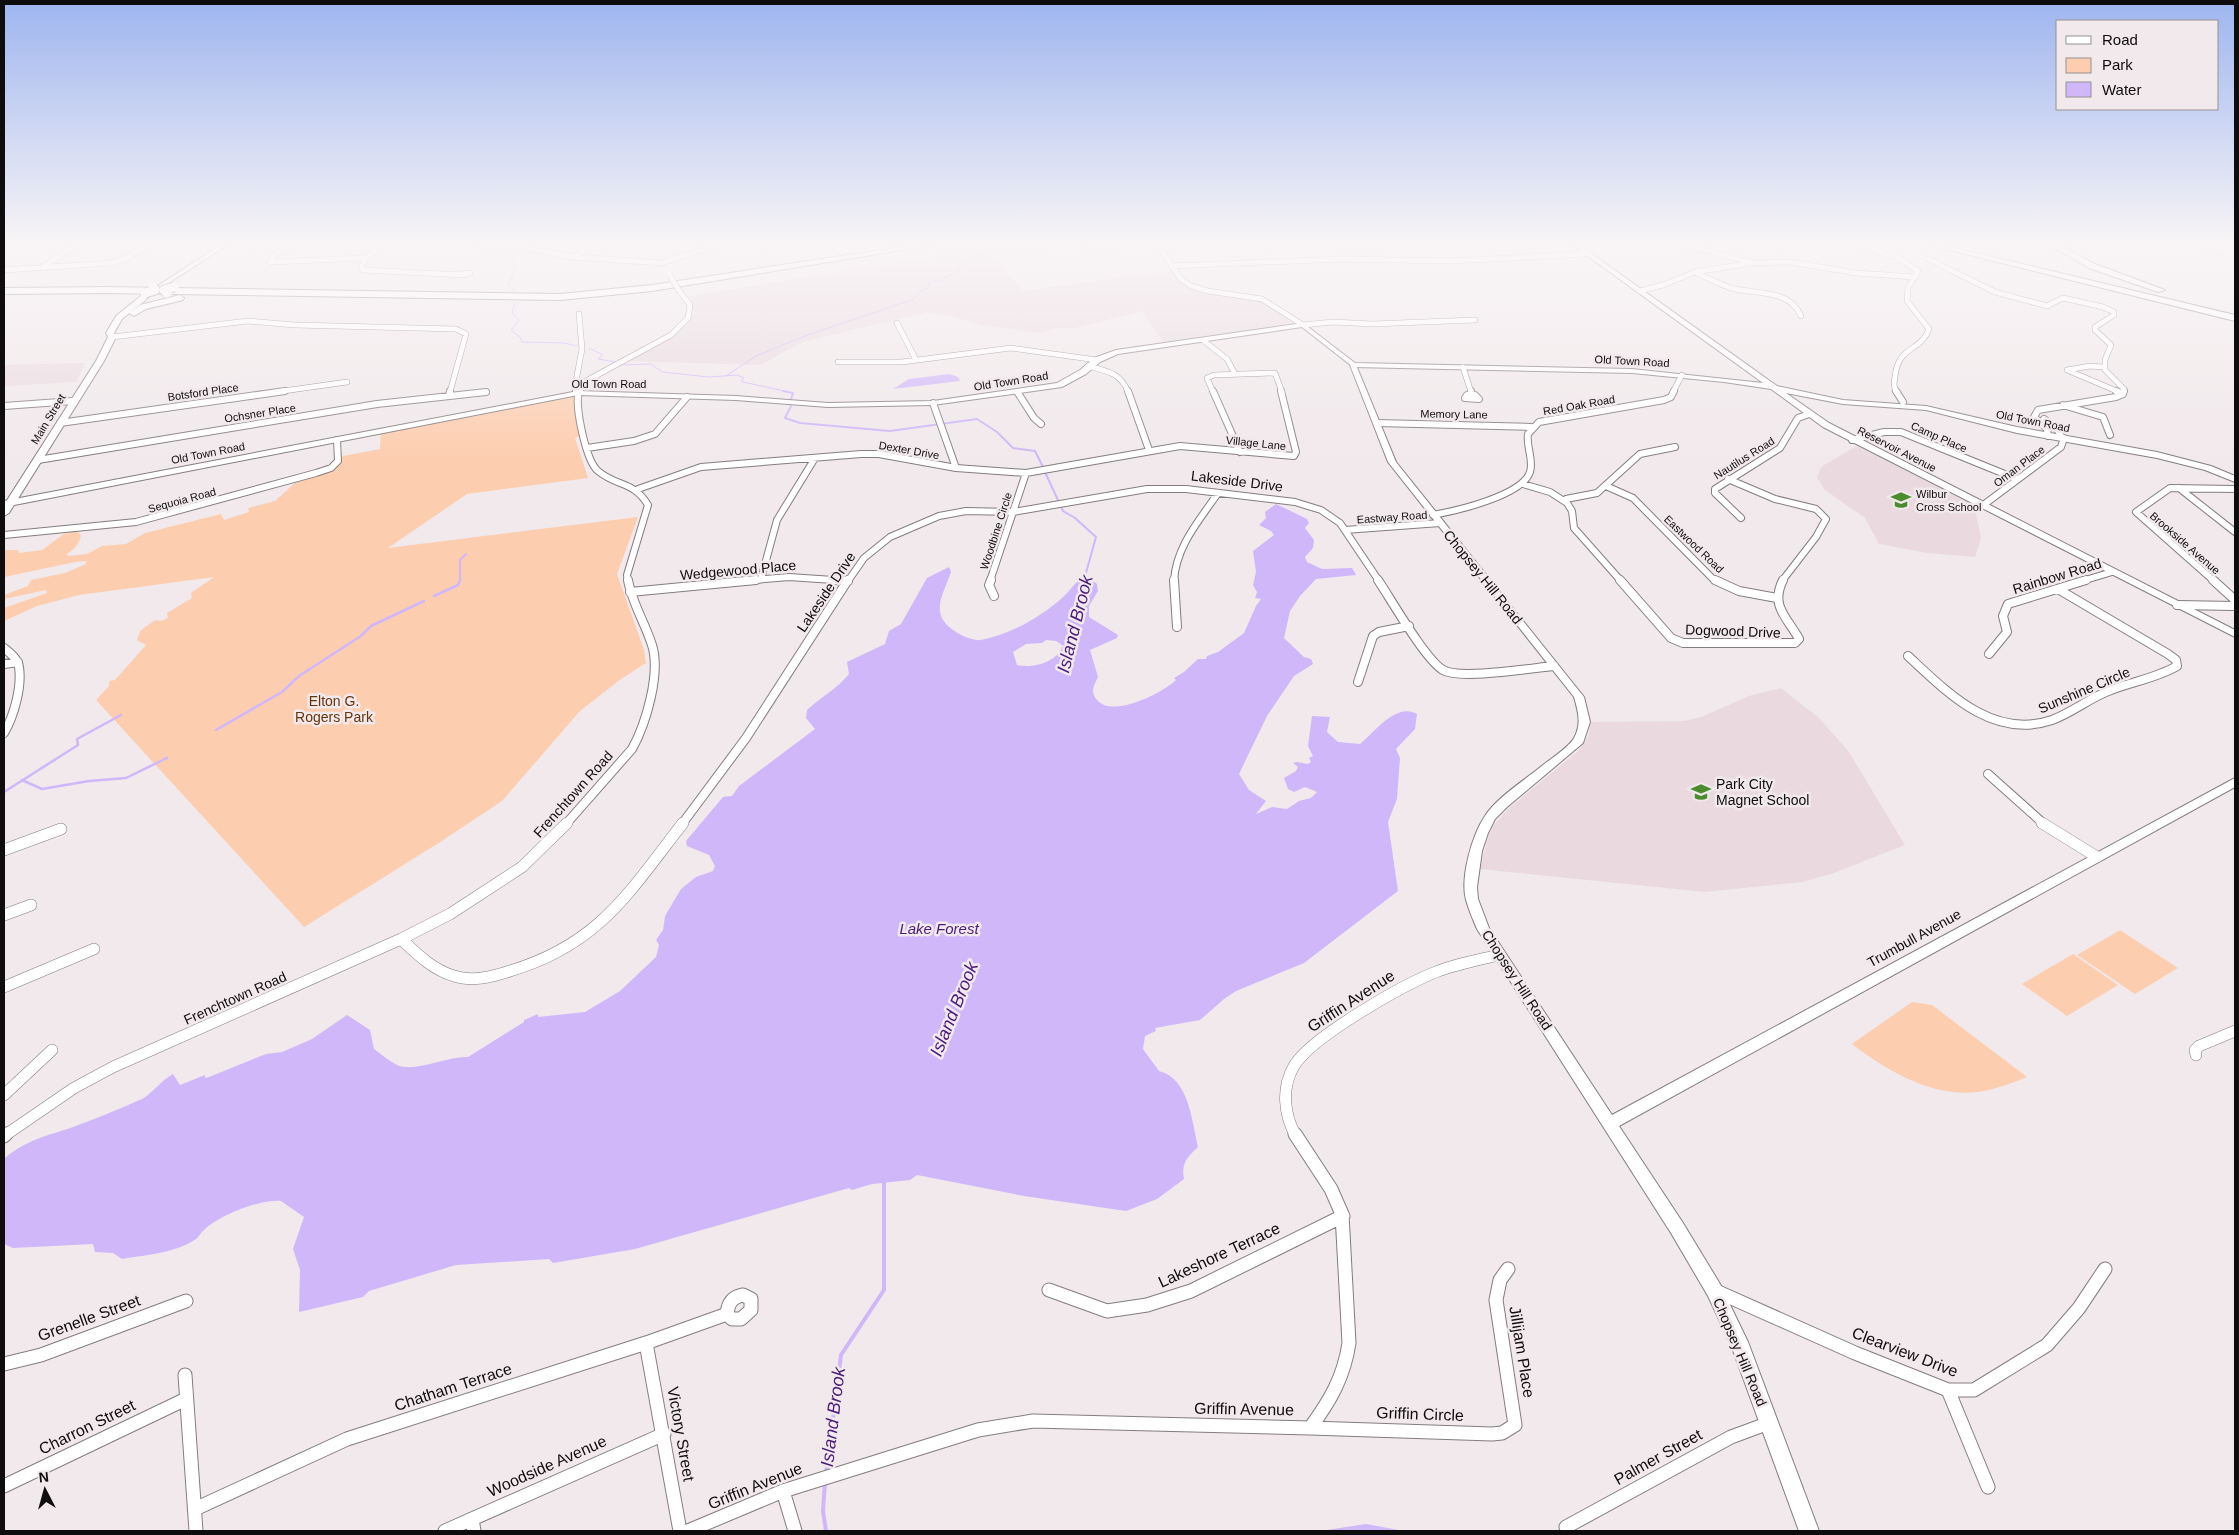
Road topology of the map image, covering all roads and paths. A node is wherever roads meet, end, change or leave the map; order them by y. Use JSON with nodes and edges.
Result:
{"nodes":[{"id":1,"x":130,"y":316,"type":"edge"},
{"id":2,"x":579,"y":316,"type":"edge"},
{"id":3,"x":688,"y":316,"type":"edge"},
{"id":4,"x":1288,"y":316,"type":"edge"},
{"id":5,"x":1674,"y":316,"type":"edge"},
{"id":6,"x":1918,"y":316,"type":"edge"},
{"id":7,"x":2113,"y":316,"type":"edge"},
{"id":8,"x":1475,"y":320,"type":"dead end"},
{"id":9,"x":897,"y":323,"type":"dead end"},
{"id":10,"x":1303,"y":325,"type":"junction"},
{"id":11,"x":112,"y":337,"type":"junction"},
{"id":12,"x":1204,"y":341,"type":"junction"},
{"id":13,"x":916,"y":360,"type":"junction"},
{"id":14,"x":1097,"y":360,"type":"junction"},
{"id":15,"x":838,"y":362,"type":"dead end"},
{"id":16,"x":1353,"y":365,"type":"junction"},
{"id":17,"x":1088,"y":366,"type":"junction"},
{"id":18,"x":2103,"y":366,"type":"junction"},
{"id":19,"x":1463,"y":367,"type":"junction"},
{"id":20,"x":1235,"y":374,"type":"junction"},
{"id":21,"x":1682,"y":374,"type":"junction"},
{"id":22,"x":576,"y":379,"type":"junction"},
{"id":23,"x":590,"y":379,"type":"junction"},
{"id":24,"x":347,"y":382,"type":"dead end"},
{"id":25,"x":1771,"y":387,"type":"junction"},
{"id":26,"x":486,"y":392,"type":"dead end"},
{"id":27,"x":578,"y":393,"type":"junction"},
{"id":28,"x":1018,"y":393,"type":"junction"},
{"id":29,"x":2123,"y":394,"type":"junction"},
{"id":30,"x":1472,"y":395,"type":"dead end"},
{"id":31,"x":449,"y":396,"type":"junction"},
{"id":32,"x":687,"y":397,"type":"junction"},
{"id":33,"x":73,"y":401,"type":"junction"},
{"id":34,"x":1903,"y":402,"type":"dead end"},
{"id":35,"x":934,"y":404,"type":"junction"},
{"id":36,"x":2060,"y":405,"type":"junction"},
{"id":37,"x":4,"y":406,"type":"edge"},
{"id":38,"x":1809,"y":414,"type":"junction"},
{"id":39,"x":60,"y":423,"type":"junction"},
{"id":40,"x":1377,"y":423,"type":"junction"},
{"id":41,"x":941,"y":424,"type":"joint"},
{"id":42,"x":1041,"y":424,"type":"dead end"},
{"id":43,"x":1530,"y":427,"type":"junction"},
{"id":44,"x":2110,"y":435,"type":"dead end"},
{"id":45,"x":2048,"y":436,"type":"junction"},
{"id":46,"x":2063,"y":438,"type":"junction"},
{"id":47,"x":337,"y":440,"type":"junction"},
{"id":48,"x":1852,"y":440,"type":"junction"},
{"id":49,"x":1675,"y":447,"type":"dead end"},
{"id":50,"x":587,"y":448,"type":"junction"},
{"id":51,"x":1149,"y":450,"type":"junction"},
{"id":52,"x":1240,"y":452,"type":"junction"},
{"id":53,"x":816,"y":458,"type":"junction"},
{"id":54,"x":38,"y":460,"type":"junction"},
{"id":55,"x":956,"y":468,"type":"junction"},
{"id":56,"x":1026,"y":473,"type":"junction"},
{"id":57,"x":1728,"y":479,"type":"junction"},
{"id":58,"x":2017,"y":479,"type":"junction"},
{"id":59,"x":2235,"y":479,"type":"edge"},
{"id":60,"x":1523,"y":484,"type":"junction"},
{"id":61,"x":1606,"y":486,"type":"junction"},
{"id":62,"x":2179,"y":488,"type":"junction"},
{"id":63,"x":638,"y":489,"type":"junction"},
{"id":64,"x":2235,"y":489,"type":"edge"},
{"id":65,"x":1218,"y":493,"type":"junction"},
{"id":66,"x":1566,"y":499,"type":"junction"},
{"id":67,"x":6,"y":504,"type":"edge"},
{"id":68,"x":1982,"y":506,"type":"junction"},
{"id":69,"x":1013,"y":512,"type":"junction"},
{"id":70,"x":4,"y":513,"type":"edge"},
{"id":71,"x":1742,"y":518,"type":"dead end"},
{"id":72,"x":1437,"y":519,"type":"junction"},
{"id":73,"x":1345,"y":530,"type":"junction"},
{"id":74,"x":2235,"y":532,"type":"edge"},
{"id":75,"x":4,"y":535,"type":"edge"},
{"id":76,"x":2112,"y":572,"type":"junction"},
{"id":77,"x":761,"y":579,"type":"junction"},
{"id":78,"x":848,"y":581,"type":"junction"},
{"id":79,"x":2058,"y":589,"type":"junction"},
{"id":80,"x":630,"y":592,"type":"junction"},
{"id":81,"x":994,"y":596,"type":"dead end"},
{"id":82,"x":1777,"y":598,"type":"junction"},
{"id":83,"x":2235,"y":600,"type":"edge"},
{"id":84,"x":2177,"y":604,"type":"junction"},
{"id":85,"x":2235,"y":606,"type":"edge"},
{"id":86,"x":1409,"y":626,"type":"junction"},
{"id":87,"x":1177,"y":627,"type":"dead end"},
{"id":88,"x":2235,"y":634,"type":"edge"},
{"id":89,"x":4,"y":648,"type":"edge"},
{"id":90,"x":1988,"y":654,"type":"dead end"},
{"id":91,"x":1908,"y":656,"type":"dead end"},
{"id":92,"x":18,"y":662,"type":"junction"},
{"id":93,"x":4,"y":664,"type":"edge"},
{"id":94,"x":1554,"y":666,"type":"junction"},
{"id":95,"x":1358,"y":682,"type":"dead end"},
{"id":96,"x":8,"y":713,"type":"edge"},
{"id":97,"x":4,"y":733,"type":"edge"},
{"id":98,"x":1988,"y":774,"type":"dead end"},
{"id":99,"x":2235,"y":782,"type":"edge"},
{"id":100,"x":61,"y":829,"type":"dead end"},
{"id":101,"x":4,"y":850,"type":"edge"},
{"id":102,"x":2097,"y":857,"type":"junction"},
{"id":103,"x":31,"y":905,"type":"dead end"},
{"id":104,"x":4,"y":915,"type":"edge"},
{"id":105,"x":401,"y":939,"type":"junction"},
{"id":106,"x":94,"y":949,"type":"dead end"},
{"id":107,"x":1499,"y":954,"type":"junction"},
{"id":108,"x":4,"y":987,"type":"edge"},
{"id":109,"x":2235,"y":1031,"type":"edge"},
{"id":110,"x":52,"y":1050,"type":"dead end"},
{"id":111,"x":2196,"y":1055,"type":"dead end"},
{"id":112,"x":4,"y":1095,"type":"edge"},
{"id":113,"x":1609,"y":1124,"type":"junction"},
{"id":114,"x":4,"y":1136,"type":"edge"},
{"id":115,"x":1343,"y":1216,"type":"junction"},
{"id":116,"x":1508,"y":1269,"type":"dead end"},
{"id":117,"x":2105,"y":1269,"type":"dead end"},
{"id":118,"x":1049,"y":1290,"type":"dead end"},
{"id":119,"x":1714,"y":1290,"type":"junction"},
{"id":120,"x":186,"y":1301,"type":"dead end"},
{"id":121,"x":727,"y":1314,"type":"dead end"},
{"id":122,"x":646,"y":1343,"type":"junction"},
{"id":123,"x":4,"y":1364,"type":"edge"},
{"id":124,"x":185,"y":1375,"type":"dead end"},
{"id":125,"x":1948,"y":1390,"type":"junction"},
{"id":126,"x":186,"y":1399,"type":"junction"},
{"id":127,"x":1514,"y":1414,"type":"joint"},
{"id":128,"x":1769,"y":1423,"type":"junction"},
{"id":129,"x":1310,"y":1428,"type":"junction"},
{"id":130,"x":664,"y":1434,"type":"junction"},
{"id":131,"x":4,"y":1486,"type":"edge"},
{"id":132,"x":1988,"y":1487,"type":"dead end"},
{"id":133,"x":783,"y":1491,"type":"junction"},
{"id":134,"x":195,"y":1509,"type":"junction"},
{"id":135,"x":473,"y":1525,"type":"edge"},
{"id":136,"x":1566,"y":1527,"type":"dead end"},
{"id":137,"x":196,"y":1531,"type":"edge"},
{"id":138,"x":445,"y":1531,"type":"edge"},
{"id":139,"x":680,"y":1531,"type":"edge"},
{"id":140,"x":688,"y":1531,"type":"edge"},
{"id":141,"x":795,"y":1531,"type":"edge"},
{"id":142,"x":1809,"y":1531,"type":"edge"}],
"edges":[{"from":1,"to":11,"type":"main road","name":"Main Street"},
{"from":2,"to":22,"type":"street"},
{"from":3,"to":23,"type":"street","bridge":true},
{"from":4,"to":10,"type":"street"},
{"from":5,"to":25,"type":"main road","name":"Reservoir Avenue"},
{"from":6,"to":34,"type":"street"},
{"from":7,"to":18,"type":"street"},
{"from":8,"to":10,"type":"street"},
{"from":9,"to":13,"type":"street"},
{"from":10,"to":12,"type":"main road","name":"Old Town Road"},
{"from":10,"to":16,"type":"main road"},
{"from":11,"to":31,"type":"street"},
{"from":11,"to":33,"type":"main road","name":"Main Street"},
{"from":12,"to":14,"type":"main road","name":"Old Town Road"},
{"from":12,"to":20,"type":"street"},
{"from":13,"to":14,"type":"street"},
{"from":13,"to":15,"type":"street"},
{"from":14,"to":17,"type":"main road","name":"Old Town Road"},
{"from":16,"to":19,"type":"main road","name":"Old Town Road"},
{"from":16,"to":40,"type":"street","name":"Chopsey Hill Road"},
{"from":17,"to":28,"type":"main road","name":"Old Town Road"},
{"from":17,"to":51,"type":"street"},
{"from":18,"to":29,"type":"street"},
{"from":18,"to":29,"type":"street"},
{"from":19,"to":21,"type":"main road","name":"Old Town Road"},
{"from":19,"to":30,"type":"street"},
{"from":20,"to":52,"type":"street"},
{"from":20,"to":52,"type":"street","name":"Village Lane"},
{"from":21,"to":25,"type":"main road","name":"Old Town Road"},
{"from":21,"to":43,"type":"street","name":"Red Oak Road"},
{"from":22,"to":23,"type":"street"},
{"from":22,"to":27,"type":"street"},
{"from":23,"to":27,"type":"street"},
{"from":24,"to":39,"type":"street","name":"Botsford Place"},
{"from":25,"to":38,"type":"main road","name":"Reservoir Avenue"},
{"from":25,"to":45,"type":"main road","name":"Old Town Road"},
{"from":26,"to":31,"type":"street","name":"Ochsner Place"},
{"from":27,"to":32,"type":"main road","name":"Old Town Road"},
{"from":27,"to":47,"type":"main road","name":"Old Town Road"},
{"from":27,"to":50,"type":"street"},
{"from":28,"to":35,"type":"main road","name":"Old Town Road"},
{"from":28,"to":42,"type":"street"},
{"from":29,"to":36,"type":"street"},
{"from":31,"to":54,"type":"street","name":"Ochsner Place"},
{"from":32,"to":35,"type":"main road","name":"Old Town Road"},
{"from":32,"to":50,"type":"street"},
{"from":33,"to":37,"type":"street"},
{"from":33,"to":39,"type":"main road","name":"Main Street"},
{"from":35,"to":41,"type":"street"},
{"from":36,"to":44,"type":"street"},
{"from":36,"to":45,"type":"street"},
{"from":36,"to":46,"type":"street"},
{"from":38,"to":48,"type":"main road","name":"Reservoir Avenue"},
{"from":38,"to":57,"type":"street","name":"Nautilus Road"},
{"from":39,"to":54,"type":"main road","name":"Main Street"},
{"from":40,"to":43,"type":"street","name":"Memory Lane"},
{"from":40,"to":72,"type":"street","name":"Chopsey Hill Road"},
{"from":41,"to":55,"type":"street"},
{"from":43,"to":60,"type":"street","name":"Red Oak Road"},
{"from":45,"to":46,"type":"main road","name":"Old Town Road"},
{"from":46,"to":58,"type":"street","name":"Oman Place"},
{"from":46,"to":59,"type":"main road","name":"Old Town Road"},
{"from":47,"to":67,"type":"main road","name":"Old Town Road"},
{"from":47,"to":75,"type":"street","name":"Sequoia Road"},
{"from":48,"to":58,"type":"street","name":"Camp Place"},
{"from":48,"to":68,"type":"main road","name":"Reservoir Avenue"},
{"from":49,"to":61,"type":"street"},
{"from":50,"to":63,"type":"street"},
{"from":51,"to":52,"type":"street","name":"Village Lane"},
{"from":51,"to":56,"type":"street","name":"Dexter Drive"},
{"from":53,"to":55,"type":"street","name":"Dexter Drive"},
{"from":53,"to":63,"type":"street","name":"Dexter Drive"},
{"from":53,"to":77,"type":"street"},
{"from":54,"to":67,"type":"main road","name":"Main Street"},
{"from":55,"to":56,"type":"street","name":"Dexter Drive"},
{"from":56,"to":69,"type":"street","name":"Woodbine Circle"},
{"from":57,"to":71,"type":"street","name":"Nautilus Road"},
{"from":57,"to":82,"type":"street"},
{"from":58,"to":68,"type":"street","name":"Oman Place"},
{"from":60,"to":66,"type":"street"},
{"from":60,"to":72,"type":"street"},
{"from":61,"to":66,"type":"street"},
{"from":61,"to":82,"type":"street","name":"Eastwood Road"},
{"from":62,"to":64,"type":"street","name":"Brookside Avenue"},
{"from":62,"to":74,"type":"street"},
{"from":62,"to":83,"type":"street","name":"Brookside Avenue"},
{"from":63,"to":80,"type":"street","name":"Frenchtown Road"},
{"from":65,"to":69,"type":"street","name":"Lakeside Drive"},
{"from":65,"to":73,"type":"street","name":"Lakeside Drive"},
{"from":65,"to":87,"type":"street"},
{"from":66,"to":82,"type":"street","name":"Dogwood Drive"},
{"from":67,"to":70,"type":"main road","name":"Main Street"},
{"from":68,"to":76,"type":"main road","name":"Reservoir Avenue"},
{"from":69,"to":78,"type":"street","name":"Lakeside Drive"},
{"from":69,"to":81,"type":"street","name":"Woodbine Circle"},
{"from":72,"to":73,"type":"street","name":"Eastway Road"},
{"from":72,"to":94,"type":"street","name":"Chopsey Hill Road"},
{"from":73,"to":86,"type":"street","name":"Lakeside Drive"},
{"from":76,"to":79,"type":"street","name":"Rainbow Road"},
{"from":76,"to":84,"type":"main road","name":"Reservoir Avenue"},
{"from":77,"to":78,"type":"street","name":"Wedgewood Place"},
{"from":77,"to":80,"type":"street","name":"Wedgewood Place"},
{"from":78,"to":105,"type":"street","name":"Lakeside Drive"},
{"from":79,"to":90,"type":"street","name":"Rainbow Road"},
{"from":79,"to":91,"type":"street","name":"Sunshine Circle"},
{"from":80,"to":105,"type":"street","name":"Frenchtown Road"},
{"from":84,"to":85,"type":"street"},
{"from":84,"to":88,"type":"main road","name":"Reservoir Avenue"},
{"from":86,"to":94,"type":"street","name":"Lakeside Drive"},
{"from":86,"to":95,"type":"street"},
{"from":89,"to":92,"type":"street"},
{"from":92,"to":93,"type":"street"},
{"from":92,"to":96,"type":"street"},
{"from":94,"to":107,"type":"street","name":"Chopsey Hill Road"},
{"from":96,"to":97,"type":"street"},
{"from":98,"to":102,"type":"street"},
{"from":99,"to":102,"type":"street","name":"Trumbull Avenue"},
{"from":100,"to":101,"type":"street"},
{"from":102,"to":113,"type":"street","name":"Trumbull Avenue"},
{"from":103,"to":104,"type":"street"},
{"from":105,"to":114,"type":"street","name":"Frenchtown Road"},
{"from":106,"to":108,"type":"street"},
{"from":107,"to":113,"type":"street","name":"Chopsey Hill Road"},
{"from":107,"to":115,"type":"street","name":"Griffin Avenue"},
{"from":109,"to":111,"type":"street"},
{"from":110,"to":112,"type":"street"},
{"from":113,"to":119,"type":"street","name":"Chopsey Hill Road"},
{"from":115,"to":118,"type":"street","name":"Lakeshore Terrace"},
{"from":115,"to":129,"type":"street","name":"Griffin Avenue"},
{"from":116,"to":127,"type":"street","name":"Jillijam Place"},
{"from":117,"to":125,"type":"street","name":"Clearview Drive"},
{"from":119,"to":125,"type":"street","name":"Clearview Drive"},
{"from":119,"to":128,"type":"street","name":"Chopsey Hill Road"},
{"from":120,"to":123,"type":"street","name":"Grenelle Street"},
{"from":121,"to":122,"type":"street","name":"Chatham Terrace"},
{"from":122,"to":130,"type":"street","name":"Victory Street"},
{"from":122,"to":134,"type":"street","name":"Chatham Terrace"},
{"from":124,"to":126,"type":"street"},
{"from":125,"to":132,"type":"street"},
{"from":126,"to":131,"type":"street","name":"Charron Street"},
{"from":126,"to":134,"type":"street"},
{"from":127,"to":129,"type":"street","name":"Griffin Circle"},
{"from":128,"to":136,"type":"street","name":"Palmer Street"},
{"from":128,"to":142,"type":"street","name":"Chopsey Hill Road"},
{"from":129,"to":133,"type":"street","name":"Griffin Avenue"},
{"from":130,"to":135,"type":"street","name":"Woodside Avenue"},
{"from":130,"to":139,"type":"street","name":"Victory Street"},
{"from":133,"to":140,"type":"street","name":"Griffin Avenue"},
{"from":133,"to":141,"type":"street"},
{"from":134,"to":137,"type":"street"},
{"from":135,"to":138,"type":"street","name":"Woodside Avenue"}]}
